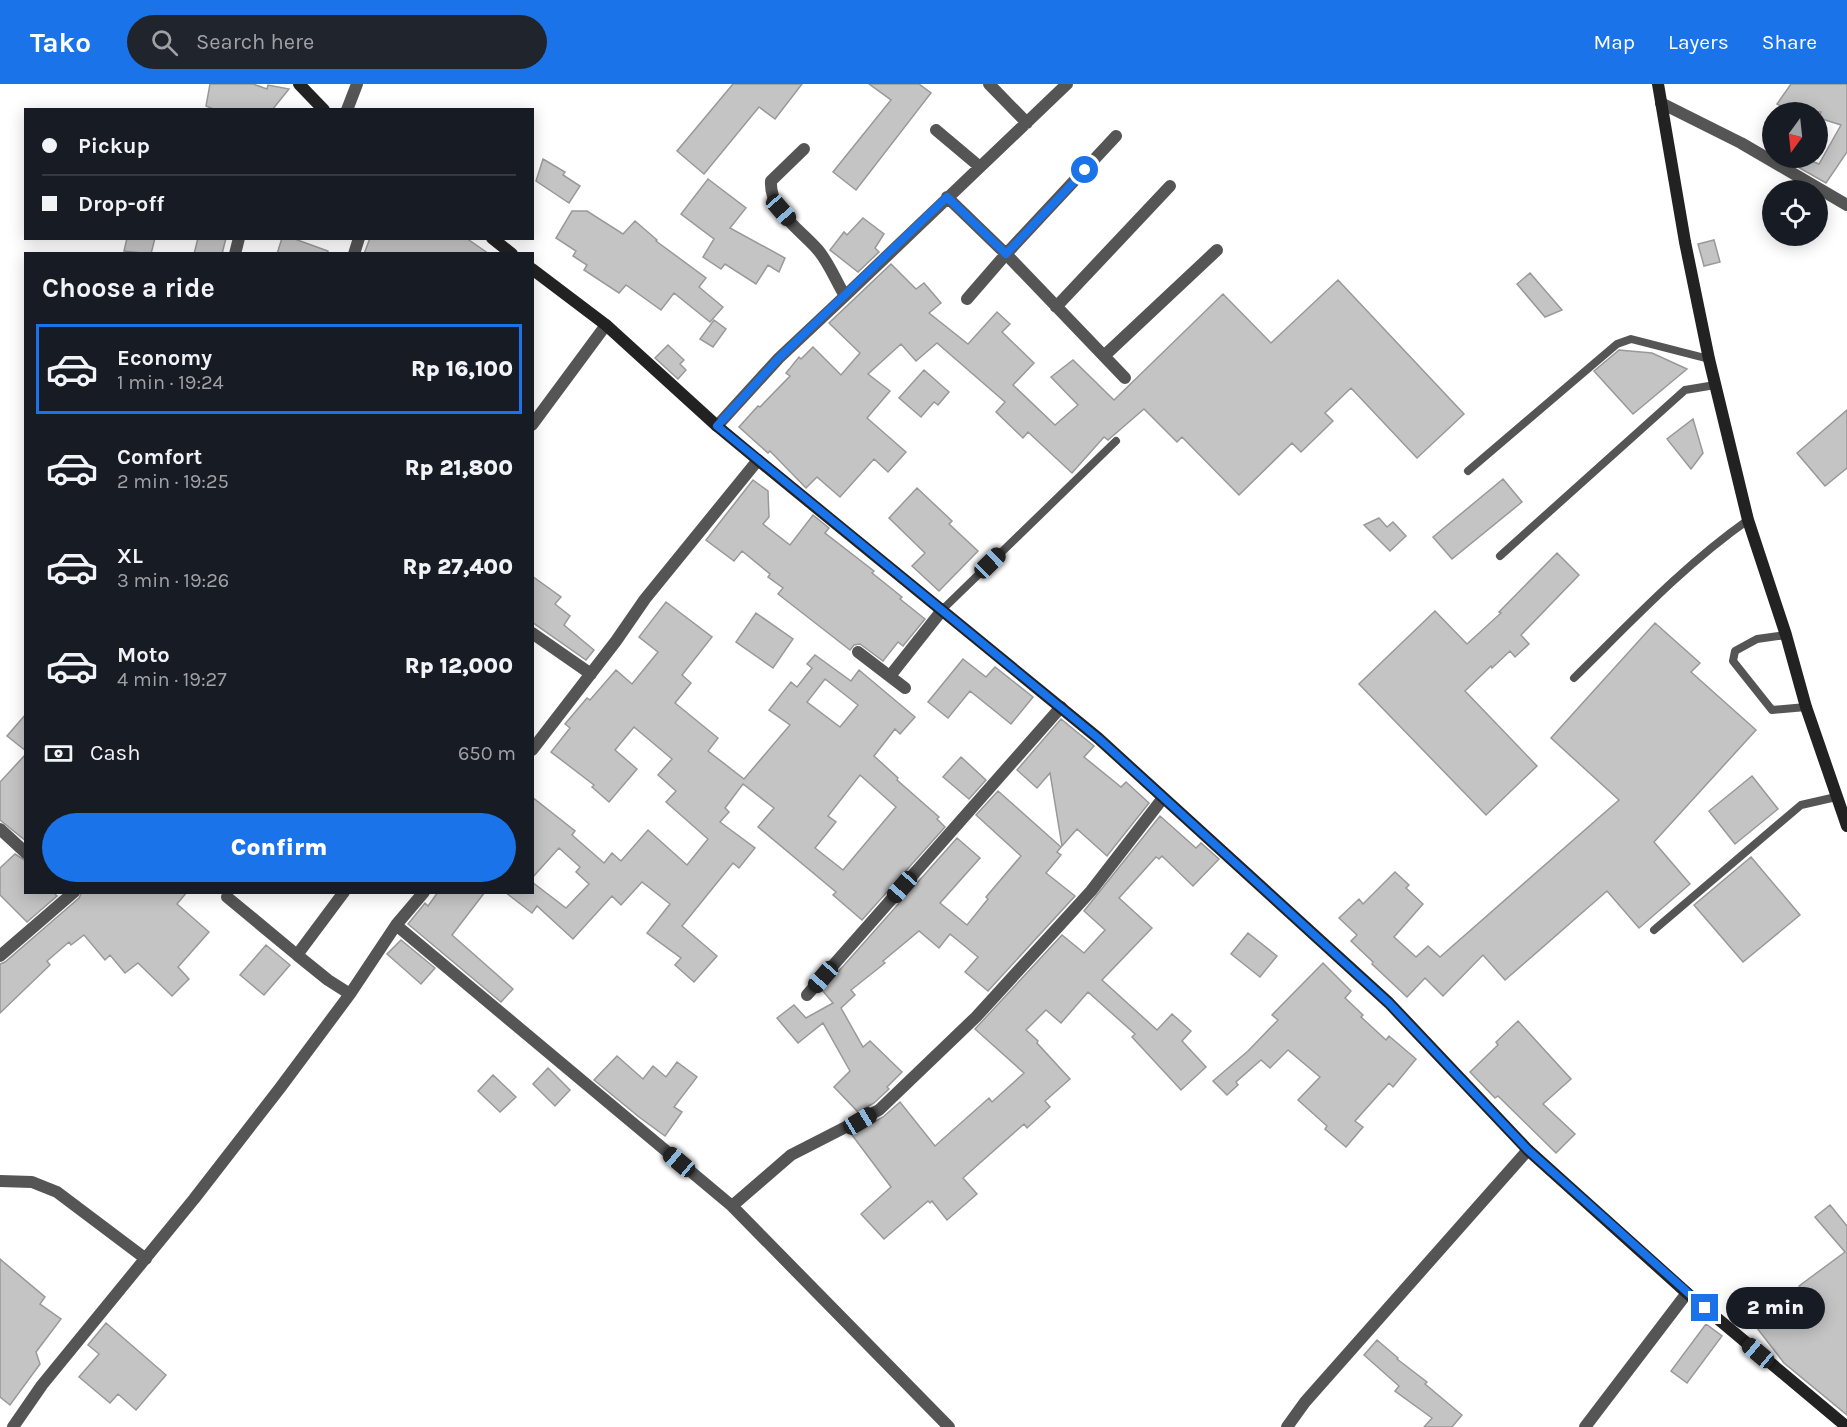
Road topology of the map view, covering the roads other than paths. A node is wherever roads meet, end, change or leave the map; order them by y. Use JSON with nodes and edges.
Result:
{"nodes":[{"id":1,"x":299,"y":84,"type":"edge"},
{"id":2,"x":357,"y":84,"type":"edge"},
{"id":3,"x":989,"y":84,"type":"edge"},
{"id":4,"x":1066,"y":84,"type":"edge"},
{"id":5,"x":1658,"y":84,"type":"edge"},
{"id":6,"x":1661,"y":103,"type":"junction"},
{"id":7,"x":322,"y":108,"type":"edge"},
{"id":8,"x":348,"y":108,"type":"edge"},
{"id":9,"x":1028,"y":123,"type":"junction"},
{"id":10,"x":936,"y":130,"type":"dead end"},
{"id":11,"x":1116,"y":136,"type":"dead end"},
{"id":12,"x":804,"y":149,"type":"dead end"},
{"id":13,"x":980,"y":167,"type":"junction"},
{"id":14,"x":1170,"y":186,"type":"dead end"},
{"id":15,"x":947,"y":197,"type":"junction"},
{"id":16,"x":1847,"y":205,"type":"edge"},
{"id":17,"x":494,"y":240,"type":"edge"},
{"id":18,"x":1217,"y":250,"type":"dead end"},
{"id":19,"x":510,"y":252,"type":"edge"},
{"id":20,"x":1006,"y":254,"type":"junction"},
{"id":21,"x":534,"y":271,"type":"edge"},
{"id":22,"x":844,"y":296,"type":"junction"},
{"id":23,"x":967,"y":299,"type":"dead end"},
{"id":24,"x":1056,"y":307,"type":"junction"},
{"id":25,"x":606,"y":325,"type":"junction"},
{"id":26,"x":1104,"y":356,"type":"junction"},
{"id":27,"x":1709,"y":360,"type":"junction"},
{"id":28,"x":1125,"y":378,"type":"dead end"},
{"id":29,"x":1715,"y":385,"type":"junction"},
{"id":30,"x":534,"y":422,"type":"edge"},
{"id":31,"x":717,"y":426,"type":"junction"},
{"id":32,"x":1116,"y":441,"type":"dead end"},
{"id":33,"x":758,"y":460,"type":"junction"},
{"id":34,"x":1468,"y":471,"type":"dead end"},
{"id":35,"x":1748,"y":520,"type":"junction"},
{"id":36,"x":1500,"y":556,"type":"dead end"},
{"id":37,"x":943,"y":609,"type":"junction"},
{"id":38,"x":1786,"y":635,"type":"junction"},
{"id":39,"x":534,"y":638,"type":"edge"},
{"id":40,"x":858,"y":652,"type":"dead end"},
{"id":41,"x":591,"y":674,"type":"junction"},
{"id":42,"x":890,"y":676,"type":"junction"},
{"id":43,"x":1574,"y":678,"type":"dead end"},
{"id":44,"x":905,"y":688,"type":"dead end"},
{"id":45,"x":1061,"y":707,"type":"junction"},
{"id":46,"x":1806,"y":707,"type":"junction"},
{"id":47,"x":534,"y":747,"type":"edge"},
{"id":48,"x":1836,"y":797,"type":"junction"},
{"id":49,"x":1163,"y":798,"type":"junction"},
{"id":50,"x":1847,"y":826,"type":"edge"},
{"id":51,"x":0,"y":829,"type":"edge"},
{"id":52,"x":24,"y":851,"type":"edge"},
{"id":53,"x":70,"y":894,"type":"edge"},
{"id":54,"x":343,"y":894,"type":"edge"},
{"id":55,"x":422,"y":894,"type":"edge"},
{"id":56,"x":227,"y":897,"type":"dead end"},
{"id":57,"x":396,"y":925,"type":"junction"},
{"id":58,"x":1654,"y":930,"type":"dead end"},
{"id":59,"x":297,"y":955,"type":"junction"},
{"id":60,"x":0,"y":956,"type":"edge"},
{"id":61,"x":350,"y":994,"type":"junction"},
{"id":62,"x":807,"y":995,"type":"dead end"},
{"id":63,"x":1528,"y":1150,"type":"junction"},
{"id":64,"x":0,"y":1180,"type":"edge"},
{"id":65,"x":732,"y":1206,"type":"junction"},
{"id":66,"x":146,"y":1259,"type":"junction"},
{"id":67,"x":1687,"y":1293,"type":"junction"},
{"id":68,"x":13,"y":1427,"type":"edge"},
{"id":69,"x":950,"y":1427,"type":"edge"},
{"id":70,"x":1287,"y":1427,"type":"edge"},
{"id":71,"x":1585,"y":1427,"type":"edge"},
{"id":72,"x":1847,"y":1427,"type":"edge"}],
"edges":[{"from":1,"to":7,"type":"street"},
{"from":2,"to":8,"type":"street"},
{"from":3,"to":9,"type":"street"},
{"from":4,"to":9,"type":"street"},
{"from":5,"to":6,"type":"street"},
{"from":6,"to":16,"type":"street"},
{"from":6,"to":27,"type":"street"},
{"from":9,"to":13,"type":"street"},
{"from":10,"to":13,"type":"street"},
{"from":11,"to":20,"type":"street"},
{"from":12,"to":22,"type":"street"},
{"from":13,"to":15,"type":"street"},
{"from":14,"to":24,"type":"street"},
{"from":15,"to":20,"type":"street"},
{"from":15,"to":22,"type":"street"},
{"from":17,"to":19,"type":"street"},
{"from":18,"to":26,"type":"street"},
{"from":20,"to":23,"type":"street"},
{"from":20,"to":24,"type":"street"},
{"from":21,"to":25,"type":"street"},
{"from":22,"to":31,"type":"street"},
{"from":24,"to":26,"type":"street"},
{"from":25,"to":30,"type":"street"},
{"from":25,"to":31,"type":"street"},
{"from":26,"to":28,"type":"street"},
{"from":27,"to":29,"type":"street"},
{"from":27,"to":34,"type":"lane"},
{"from":29,"to":35,"type":"street"},
{"from":29,"to":36,"type":"lane"},
{"from":31,"to":33,"type":"street"},
{"from":32,"to":37,"type":"lane"},
{"from":33,"to":37,"type":"street"},
{"from":33,"to":41,"type":"street"},
{"from":35,"to":38,"type":"street"},
{"from":35,"to":43,"type":"lane"},
{"from":37,"to":42,"type":"street"},
{"from":37,"to":45,"type":"street"},
{"from":38,"to":46,"type":"street"},
{"from":38,"to":46,"type":"lane"},
{"from":39,"to":41,"type":"street"},
{"from":40,"to":42,"type":"street"},
{"from":41,"to":47,"type":"street"},
{"from":42,"to":44,"type":"street"},
{"from":45,"to":49,"type":"street"},
{"from":45,"to":62,"type":"street"},
{"from":46,"to":48,"type":"street"},
{"from":48,"to":50,"type":"street"},
{"from":48,"to":58,"type":"lane"},
{"from":49,"to":63,"type":"street"},
{"from":49,"to":65,"type":"street"},
{"from":51,"to":52,"type":"street"},
{"from":53,"to":60,"type":"street"},
{"from":54,"to":59,"type":"street"},
{"from":55,"to":57,"type":"street"},
{"from":56,"to":59,"type":"street"},
{"from":57,"to":61,"type":"street"},
{"from":57,"to":65,"type":"street"},
{"from":59,"to":61,"type":"street"},
{"from":61,"to":66,"type":"street"},
{"from":63,"to":67,"type":"street"},
{"from":63,"to":70,"type":"street"},
{"from":64,"to":66,"type":"street"},
{"from":65,"to":69,"type":"street"},
{"from":66,"to":68,"type":"street"},
{"from":67,"to":71,"type":"street"},
{"from":67,"to":72,"type":"street"}]}
